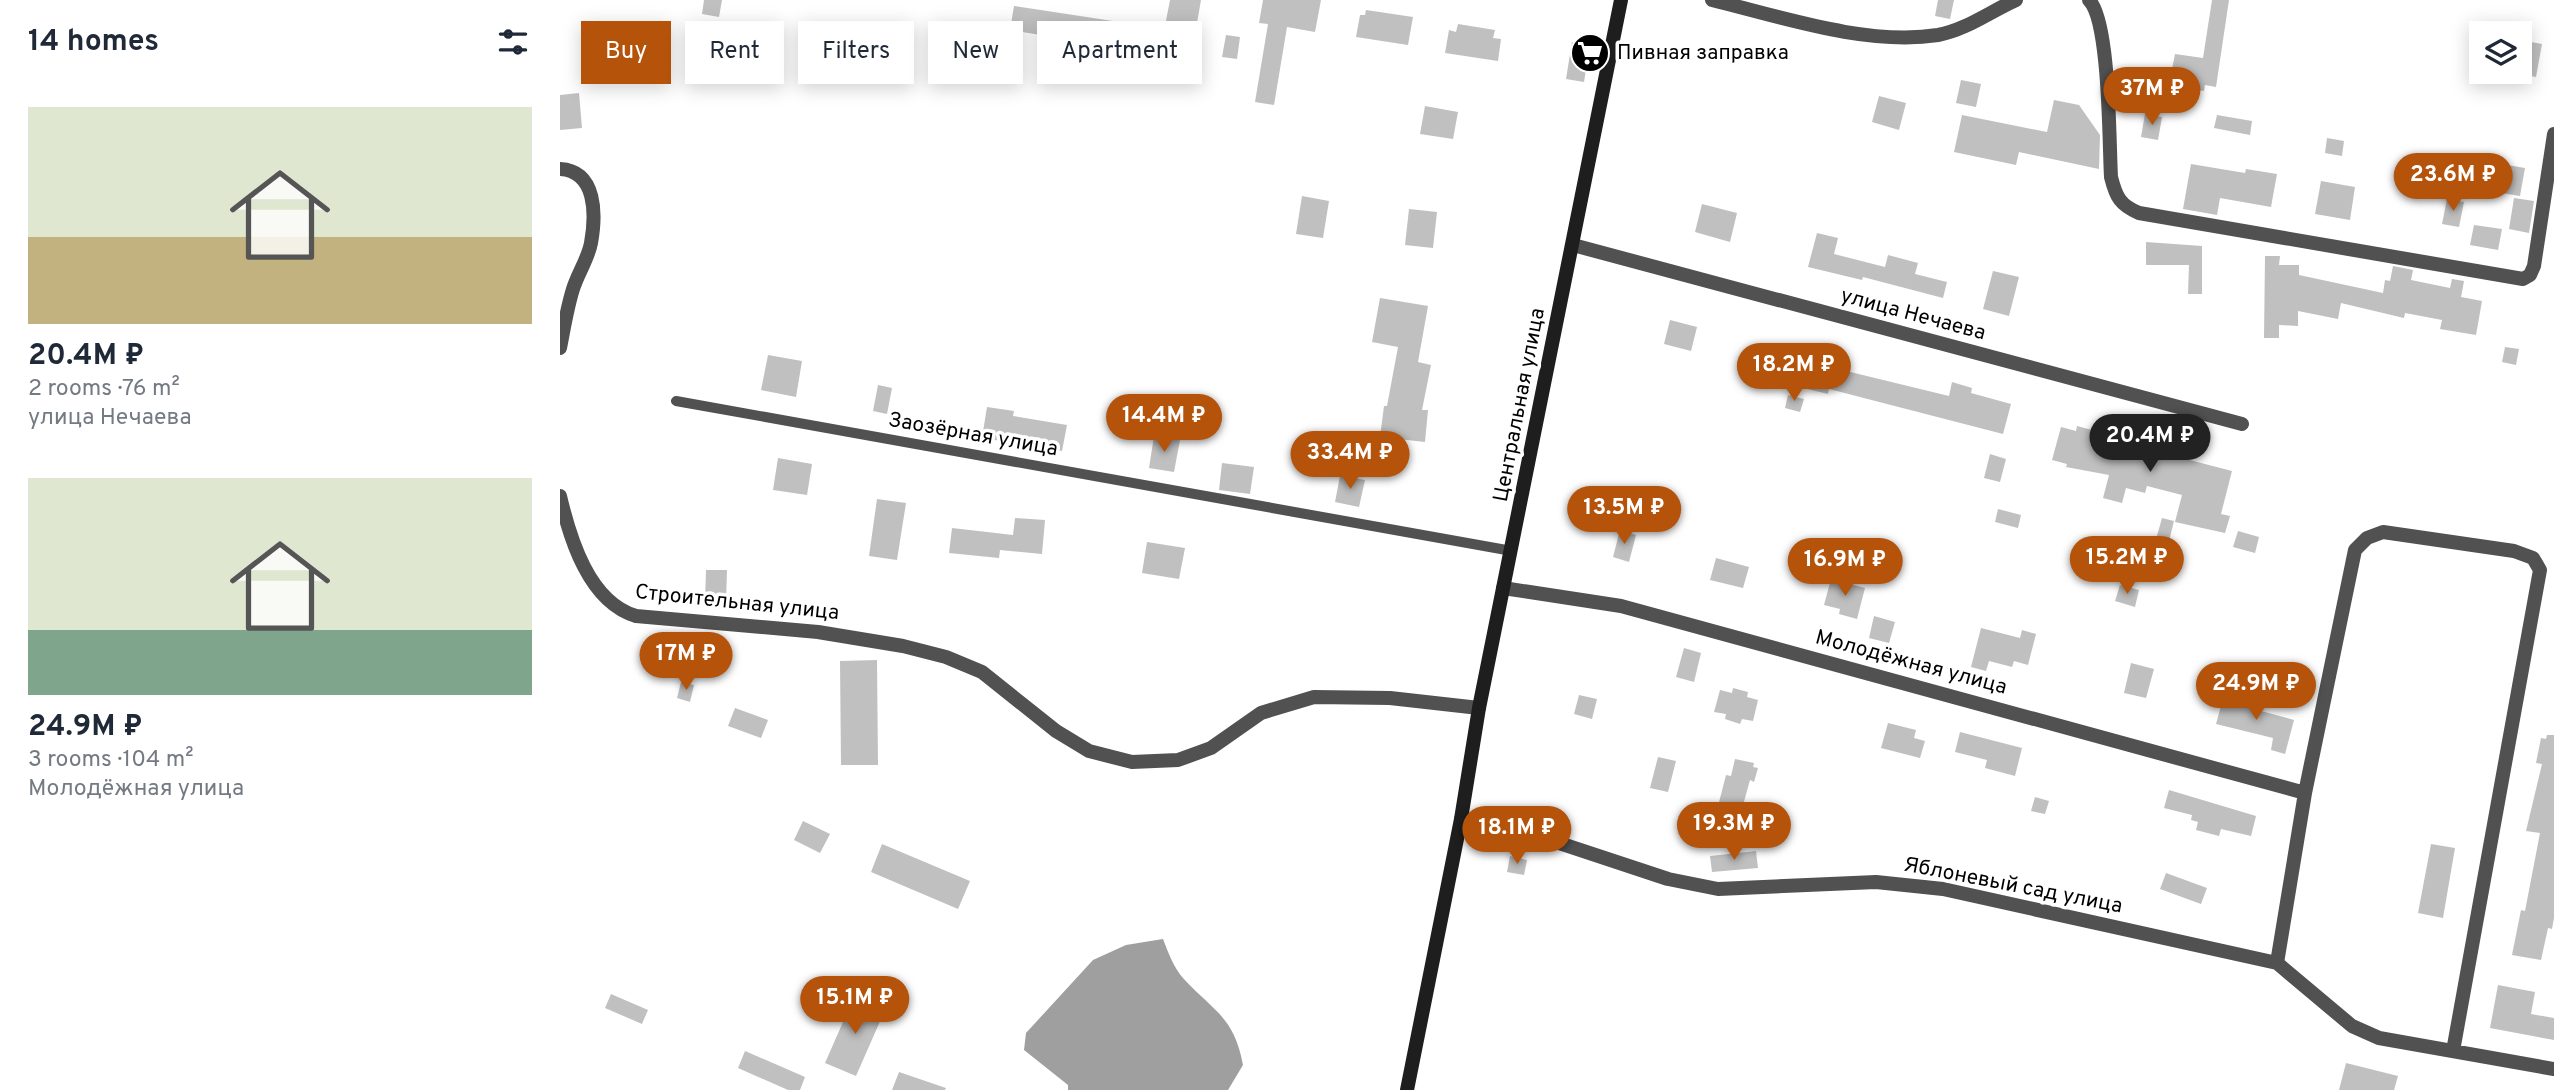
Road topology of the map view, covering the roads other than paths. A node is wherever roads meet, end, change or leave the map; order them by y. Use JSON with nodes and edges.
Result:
{"nodes":[{"id":1,"x":1621,"y":0,"type":"edge"},
{"id":2,"x":1712,"y":0,"type":"edge"},
{"id":3,"x":2016,"y":0,"type":"edge"},
{"id":4,"x":2089,"y":0,"type":"edge"},
{"id":5,"x":2554,"y":134,"type":"edge"},
{"id":6,"x":560,"y":169,"type":"edge"},
{"id":7,"x":1573,"y":245,"type":"junction"},
{"id":8,"x":560,"y":348,"type":"edge"},
{"id":9,"x":676,"y":401,"type":"dead end"},
{"id":10,"x":2242,"y":424,"type":"dead end"},
{"id":11,"x":560,"y":496,"type":"edge"},
{"id":12,"x":1512,"y":551,"type":"junction"},
{"id":13,"x":1503,"y":588,"type":"junction"},
{"id":14,"x":1479,"y":708,"type":"junction"},
{"id":15,"x":2305,"y":793,"type":"junction"},
{"id":16,"x":1461,"y":819,"type":"junction"},
{"id":17,"x":2277,"y":963,"type":"junction"},
{"id":18,"x":2453,"y":1052,"type":"junction"},
{"id":19,"x":2554,"y":1069,"type":"edge"},
{"id":20,"x":1408,"y":1090,"type":"edge"}],
"edges":[{"from":1,"to":7,"type":"street","name":"Центральная улица"},
{"from":2,"to":3,"type":"street"},
{"from":4,"to":5,"type":"street"},
{"from":6,"to":8,"type":"street"},
{"from":7,"to":10,"type":"street","name":"улица Нечаева"},
{"from":7,"to":12,"type":"street","name":"Центральная улица"},
{"from":9,"to":12,"type":"lane","name":"Заозёрная улица"},
{"from":11,"to":14,"type":"street","name":"Строительная улица"},
{"from":12,"to":13,"type":"street","name":"Центральная улица"},
{"from":13,"to":14,"type":"street","name":"Центральная улица"},
{"from":13,"to":15,"type":"street","name":"Молодёжная улица"},
{"from":14,"to":16,"type":"street","name":"Центральная улица"},
{"from":15,"to":17,"type":"street"},
{"from":15,"to":18,"type":"street"},
{"from":16,"to":17,"type":"street","name":"Яблоневый сад улица"},
{"from":16,"to":20,"type":"street","name":"Центральная улица"},
{"from":17,"to":18,"type":"street","name":"Яблоневый сад улица"},
{"from":18,"to":19,"type":"street","name":"Яблоневый сад улица"}]}
